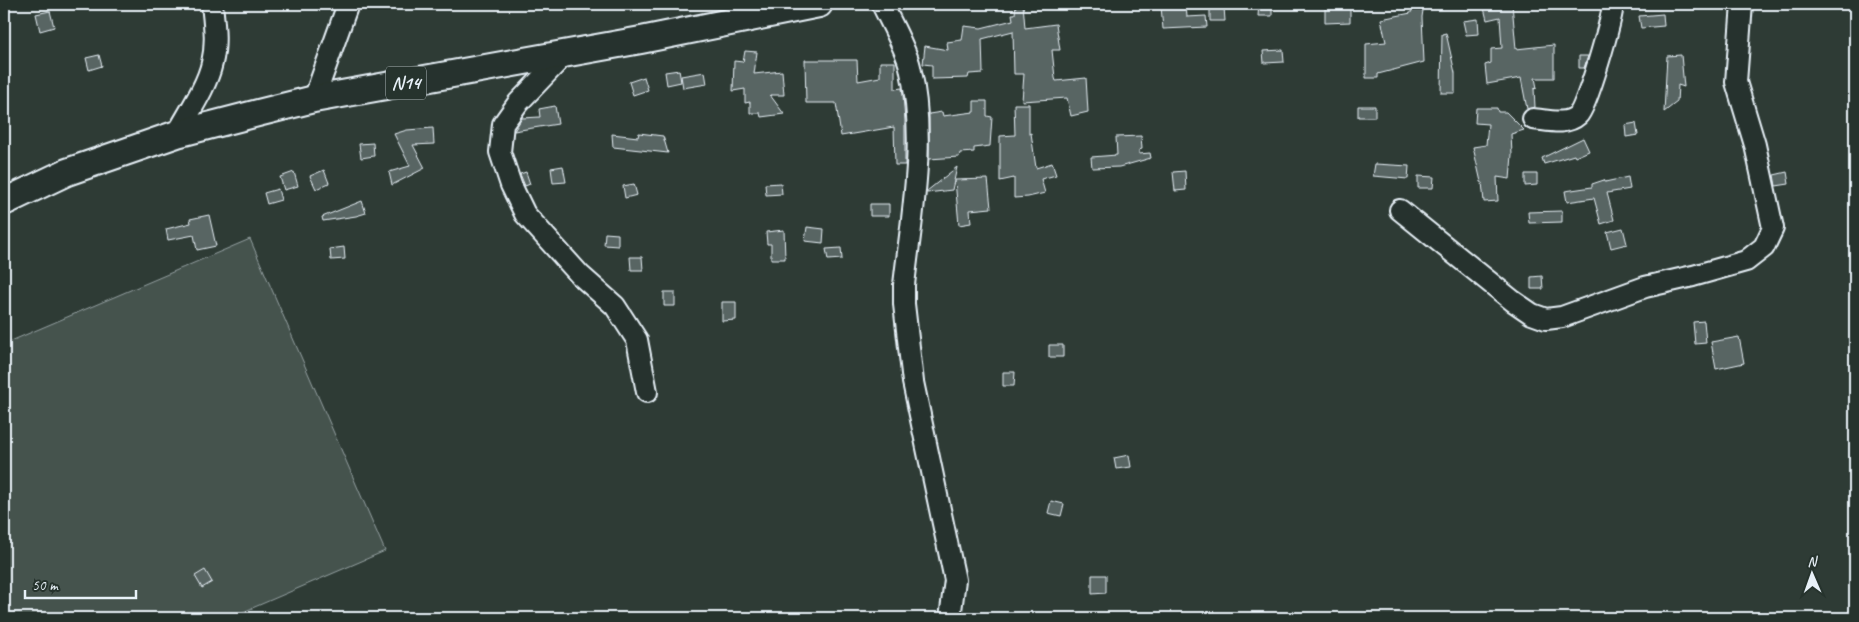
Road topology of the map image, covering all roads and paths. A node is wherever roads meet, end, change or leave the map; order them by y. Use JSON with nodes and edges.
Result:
{"nodes":[{"id":1,"x":212,"y":4,"type":"edge"},
{"id":2,"x":348,"y":4,"type":"edge"},
{"id":3,"x":819,"y":4,"type":"edge"},
{"id":4,"x":882,"y":4,"type":"edge"},
{"id":5,"x":1613,"y":4,"type":"edge"},
{"id":6,"x":1742,"y":4,"type":"edge"},
{"id":7,"x":565,"y":54,"type":"junction"},
{"id":8,"x":314,"y":100,"type":"junction"},
{"id":9,"x":1533,"y":119,"type":"dead end"},
{"id":10,"x":178,"y":134,"type":"junction"},
{"id":11,"x":4,"y":202,"type":"edge"},
{"id":12,"x":1400,"y":210,"type":"dead end"},
{"id":13,"x":648,"y":392,"type":"dead end"},
{"id":14,"x":950,"y":618,"type":"edge"}],
"edges":[{"from":1,"to":10,"type":"street"},
{"from":2,"to":8,"type":"street"},
{"from":3,"to":7,"type":"main road","number":"N14"},
{"from":4,"to":14,"type":"street"},
{"from":5,"to":9,"type":"street"},
{"from":6,"to":12,"type":"street"},
{"from":7,"to":8,"type":"main road","number":"N14"},
{"from":7,"to":13,"type":"street"},
{"from":8,"to":10,"type":"main road","number":"N14"},
{"from":10,"to":11,"type":"main road","number":"N14"}]}
